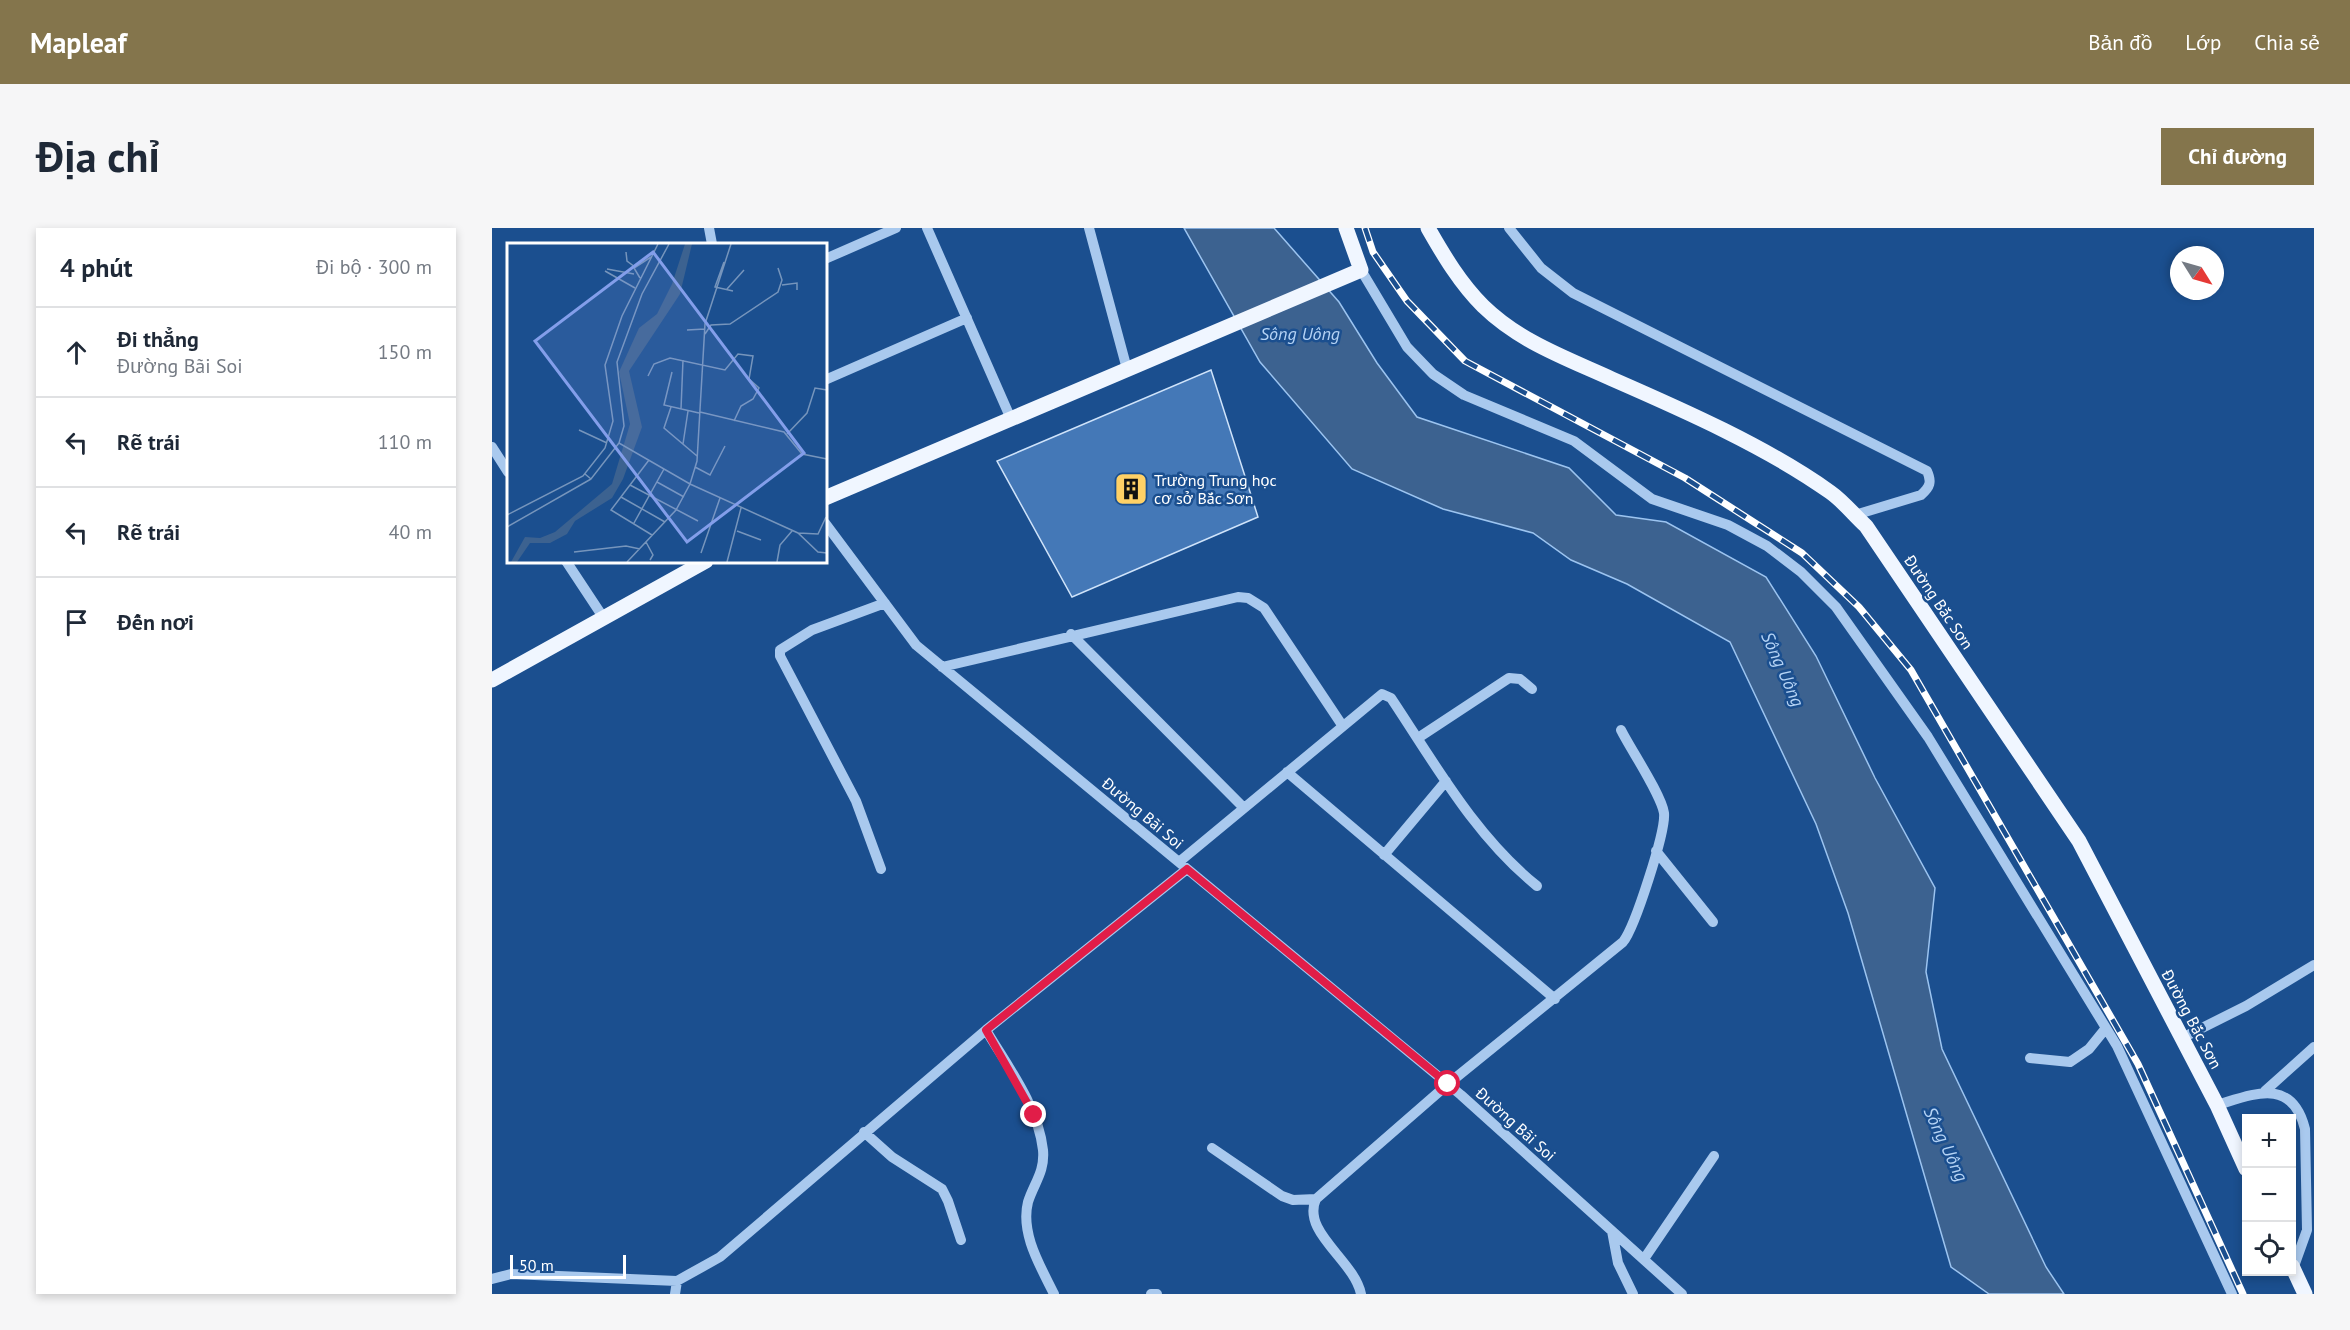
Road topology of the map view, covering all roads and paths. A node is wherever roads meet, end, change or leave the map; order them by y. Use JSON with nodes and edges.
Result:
{"nodes":[{"id":1,"x":709,"y":228,"type":"edge"},
{"id":2,"x":896,"y":228,"type":"edge"},
{"id":3,"x":927,"y":228,"type":"edge"},
{"id":4,"x":1089,"y":228,"type":"edge"},
{"id":5,"x":1346,"y":228,"type":"edge"},
{"id":6,"x":1428,"y":228,"type":"edge"},
{"id":7,"x":1509,"y":228,"type":"edge"},
{"id":8,"x":712,"y":243,"type":"edge"},
{"id":9,"x":826,"y":258,"type":"edge"},
{"id":10,"x":1355,"y":273,"type":"junction"},
{"id":11,"x":967,"y":318,"type":"junction"},
{"id":12,"x":1127,"y":369,"type":"junction"},
{"id":13,"x":826,"y":380,"type":"edge"},
{"id":14,"x":1011,"y":419,"type":"junction"},
{"id":15,"x":492,"y":447,"type":"edge"},
{"id":16,"x":507,"y":470,"type":"edge"},
{"id":17,"x":826,"y":498,"type":"edge"},
{"id":18,"x":1855,"y":515,"type":"junction"},
{"id":19,"x":826,"y":523,"type":"edge"},
{"id":20,"x":567,"y":562,"type":"edge"},
{"id":21,"x":704,"y":562,"type":"edge"},
{"id":22,"x":885,"y":603,"type":"junction"},
{"id":23,"x":603,"y":617,"type":"junction"},
{"id":24,"x":1071,"y":634,"type":"junction"},
{"id":25,"x":942,"y":667,"type":"junction"},
{"id":26,"x":492,"y":680,"type":"edge"},
{"id":27,"x":1532,"y":688,"type":"dead end"},
{"id":28,"x":1342,"y":724,"type":"junction"},
{"id":29,"x":1621,"y":730,"type":"dead end"},
{"id":30,"x":1418,"y":738,"type":"junction"},
{"id":31,"x":1287,"y":772,"type":"junction"},
{"id":32,"x":1446,"y":782,"type":"junction"},
{"id":33,"x":1244,"y":808,"type":"junction"},
{"id":34,"x":1656,"y":851,"type":"junction"},
{"id":35,"x":1384,"y":855,"type":"junction"},
{"id":36,"x":1183,"y":866,"type":"junction"},
{"id":37,"x":880,"y":869,"type":"dead end"},
{"id":38,"x":1537,"y":886,"type":"dead end"},
{"id":39,"x":1713,"y":922,"type":"dead end"},
{"id":40,"x":2314,"y":965,"type":"edge"},
{"id":41,"x":1555,"y":999,"type":"junction"},
{"id":42,"x":2106,"y":1028,"type":"junction"},
{"id":43,"x":986,"y":1030,"type":"junction"},
{"id":44,"x":2182,"y":1038,"type":"junction"},
{"id":45,"x":2314,"y":1047,"type":"edge"},
{"id":46,"x":2030,"y":1058,"type":"dead end"},
{"id":47,"x":1448,"y":1084,"type":"junction"},
{"id":48,"x":2265,"y":1091,"type":"junction"},
{"id":49,"x":2217,"y":1105,"type":"junction"},
{"id":50,"x":2310,"y":1127,"type":"edge"},
{"id":51,"x":864,"y":1132,"type":"junction"},
{"id":52,"x":1212,"y":1148,"type":"dead end"},
{"id":53,"x":1714,"y":1156,"type":"dead end"},
{"id":54,"x":2247,"y":1168,"type":"edge"},
{"id":55,"x":1316,"y":1199,"type":"junction"},
{"id":56,"x":1612,"y":1231,"type":"junction"},
{"id":57,"x":2311,"y":1233,"type":"edge"},
{"id":58,"x":961,"y":1240,"type":"dead end"},
{"id":59,"x":1644,"y":1259,"type":"junction"},
{"id":60,"x":2296,"y":1261,"type":"edge"},
{"id":61,"x":2296,"y":1276,"type":"edge"},
{"id":62,"x":492,"y":1279,"type":"edge"},
{"id":63,"x":678,"y":1281,"type":"junction"},
{"id":64,"x":675,"y":1294,"type":"edge"},
{"id":65,"x":1054,"y":1294,"type":"edge"},
{"id":66,"x":1151,"y":1294,"type":"edge"},
{"id":67,"x":1158,"y":1294,"type":"edge"},
{"id":68,"x":1360,"y":1294,"type":"edge"},
{"id":69,"x":1633,"y":1294,"type":"edge"},
{"id":70,"x":1682,"y":1294,"type":"edge"},
{"id":71,"x":2232,"y":1294,"type":"edge"},
{"id":72,"x":2305,"y":1294,"type":"edge"}],
"edges":[{"from":1,"to":8,"type":"street"},
{"from":2,"to":9,"type":"street"},
{"from":3,"to":11,"type":"street"},
{"from":4,"to":12,"type":"street"},
{"from":5,"to":10,"type":"main road"},
{"from":6,"to":18,"type":"main road","name":"Đường Bắc Sơn"},
{"from":7,"to":18,"type":"street"},
{"from":10,"to":12,"type":"main road"},
{"from":10,"to":42,"type":"street"},
{"from":11,"to":13,"type":"street"},
{"from":11,"to":14,"type":"street"},
{"from":12,"to":14,"type":"main road"},
{"from":14,"to":17,"type":"main road"},
{"from":15,"to":16,"type":"street"},
{"from":18,"to":44,"type":"main road","name":"Đường Bắc Sơn"},
{"from":19,"to":22,"type":"street","name":"Đường Bãi Soi"},
{"from":20,"to":23,"type":"street"},
{"from":21,"to":23,"type":"main road"},
{"from":22,"to":25,"type":"street","name":"Đường Bãi Soi"},
{"from":22,"to":37,"type":"street"},
{"from":23,"to":26,"type":"main road"},
{"from":24,"to":25,"type":"street"},
{"from":24,"to":28,"type":"street"},
{"from":24,"to":33,"type":"street"},
{"from":25,"to":36,"type":"street","name":"Đường Bãi Soi"},
{"from":27,"to":30,"type":"street"},
{"from":28,"to":30,"type":"street"},
{"from":28,"to":31,"type":"street"},
{"from":29,"to":34,"type":"street"},
{"from":30,"to":32,"type":"street"},
{"from":31,"to":33,"type":"street"},
{"from":31,"to":35,"type":"street"},
{"from":32,"to":35,"type":"street"},
{"from":32,"to":38,"type":"street"},
{"from":33,"to":36,"type":"street"},
{"from":34,"to":39,"type":"street"},
{"from":34,"to":41,"type":"street"},
{"from":35,"to":41,"type":"street"},
{"from":36,"to":43,"type":"street"},
{"from":36,"to":47,"type":"street","name":"Đường Bãi Soi"},
{"from":40,"to":44,"type":"street"},
{"from":41,"to":47,"type":"street"},
{"from":42,"to":46,"type":"street"},
{"from":42,"to":71,"type":"street"},
{"from":43,"to":51,"type":"street"},
{"from":43,"to":65,"type":"street"},
{"from":44,"to":49,"type":"main road","name":"Đường Bắc Sơn"},
{"from":45,"to":48,"type":"street"},
{"from":47,"to":55,"type":"street"},
{"from":47,"to":56,"type":"street","name":"Đường Bãi Soi"},
{"from":48,"to":49,"type":"street"},
{"from":48,"to":50,"type":"street"},
{"from":49,"to":54,"type":"main road","name":"Đường Bắc Sơn"},
{"from":50,"to":57,"type":"street"},
{"from":51,"to":58,"type":"street"},
{"from":51,"to":63,"type":"street"},
{"from":52,"to":55,"type":"street"},
{"from":53,"to":59,"type":"street"},
{"from":55,"to":68,"type":"street"},
{"from":56,"to":59,"type":"street","name":"Đường Bãi Soi"},
{"from":56,"to":69,"type":"street"},
{"from":57,"to":60,"type":"street"},
{"from":59,"to":70,"type":"street","name":"Đường Bãi Soi"},
{"from":61,"to":72,"type":"main road"},
{"from":62,"to":63,"type":"street"},
{"from":63,"to":64,"type":"street"},
{"from":66,"to":67,"type":"street"}]}
